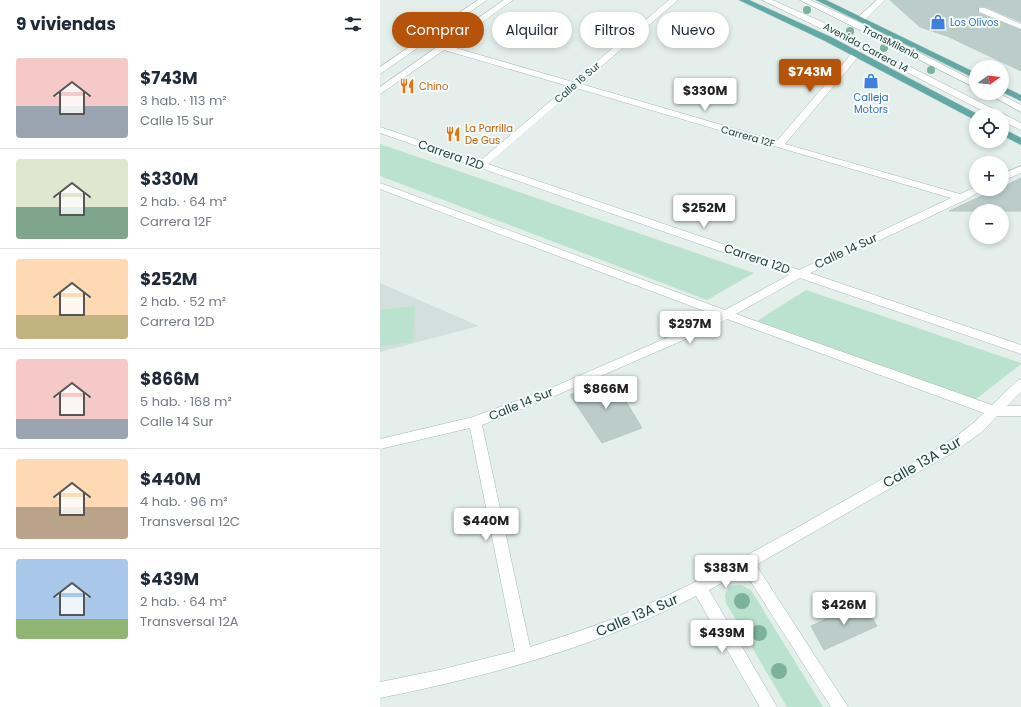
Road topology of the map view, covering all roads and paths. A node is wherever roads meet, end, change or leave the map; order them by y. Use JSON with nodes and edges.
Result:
{"nodes":[{"id":1,"x":483,"y":0,"type":"edge"},
{"id":2,"x":509,"y":0,"type":"edge"},
{"id":3,"x":674,"y":0,"type":"edge"},
{"id":4,"x":743,"y":0,"type":"edge"},
{"id":5,"x":766,"y":0,"type":"edge"},
{"id":6,"x":804,"y":0,"type":"edge"},
{"id":7,"x":820,"y":0,"type":"edge"},
{"id":8,"x":881,"y":0,"type":"edge"},
{"id":9,"x":982,"y":10,"type":"dead end"},
{"id":10,"x":484,"y":18,"type":"edge"},
{"id":11,"x":861,"y":19,"type":"junction"},
{"id":12,"x":1021,"y":27,"type":"edge"},
{"id":13,"x":441,"y":48,"type":"edge"},
{"id":14,"x":445,"y":48,"type":"edge"},
{"id":15,"x":856,"y":54,"type":"junction"},
{"id":16,"x":380,"y":71,"type":"edge"},
{"id":17,"x":969,"y":73,"type":"edge"},
{"id":18,"x":969,"y":81,"type":"edge"},
{"id":19,"x":574,"y":85,"type":"junction"},
{"id":20,"x":380,"y":91,"type":"edge"},
{"id":21,"x":1009,"y":92,"type":"edge"},
{"id":22,"x":1021,"y":98,"type":"edge"},
{"id":23,"x":1004,"y":100,"type":"edge"},
{"id":24,"x":984,"y":108,"type":"edge"},
{"id":25,"x":1021,"y":109,"type":"edge"},
{"id":26,"x":969,"y":114,"type":"edge"},
{"id":27,"x":1009,"y":121,"type":"edge"},
{"id":28,"x":1021,"y":127,"type":"edge"},
{"id":29,"x":380,"y":130,"type":"edge"},
{"id":30,"x":1009,"y":135,"type":"edge"},
{"id":31,"x":1021,"y":142,"type":"edge"},
{"id":32,"x":779,"y":145,"type":"junction"},
{"id":33,"x":481,"y":165,"type":"junction"},
{"id":34,"x":1021,"y":169,"type":"edge"},
{"id":35,"x":1009,"y":175,"type":"edge"},
{"id":36,"x":380,"y":186,"type":"edge"},
{"id":37,"x":969,"y":194,"type":"edge"},
{"id":38,"x":961,"y":198,"type":"junction"},
{"id":39,"x":798,"y":274,"type":"junction"},
{"id":40,"x":727,"y":315,"type":"junction"},
{"id":41,"x":1021,"y":350,"type":"edge"},
{"id":42,"x":1021,"y":384,"type":"edge"},
{"id":43,"x":993,"y":411,"type":"junction"},
{"id":44,"x":1021,"y":411,"type":"edge"},
{"id":45,"x":475,"y":422,"type":"junction"},
{"id":46,"x":380,"y":444,"type":"edge"},
{"id":47,"x":747,"y":563,"type":"junction"},
{"id":48,"x":699,"y":587,"type":"junction"},
{"id":49,"x":524,"y":656,"type":"junction"},
{"id":50,"x":380,"y":690,"type":"edge"},
{"id":51,"x":769,"y":707,"type":"edge"},
{"id":52,"x":840,"y":707,"type":"edge"}],
"edges":[{"from":1,"to":16,"type":"street"},
{"from":2,"to":10,"type":"street"},
{"from":3,"to":19,"type":"street","name":"Calle 16 Sur"},
{"from":4,"to":15,"type":"main road","name":"Avenida Carrera 14"},
{"from":5,"to":24,"type":"street","name":"TransMilenio"},
{"from":6,"to":18,"type":"street","name":"TransMilenio"},
{"from":7,"to":11,"type":"main road","name":"Avenida Carrera 14"},
{"from":8,"to":11,"type":"street"},
{"from":9,"to":12,"type":"street"},
{"from":11,"to":17,"type":"main road","name":"Avenida Carrera 14"},
{"from":13,"to":20,"type":"street"},
{"from":14,"to":19,"type":"street","name":"Carrera 12F"},
{"from":15,"to":26,"type":"main road","name":"Avenida Carrera 14"},
{"from":15,"to":32,"type":"street"},
{"from":19,"to":32,"type":"street","name":"Carrera 12F"},
{"from":19,"to":33,"type":"street","name":"Calle 16 Sur"},
{"from":21,"to":22,"type":"main road"},
{"from":23,"to":25,"type":"street"},
{"from":27,"to":28,"type":"street"},
{"from":29,"to":33,"type":"street","name":"Carrera 12D"},
{"from":30,"to":31,"type":"main road"},
{"from":32,"to":38,"type":"street","name":"Carrera 12F"},
{"from":33,"to":39,"type":"street","name":"Carrera 12D"},
{"from":34,"to":35,"type":"street"},
{"from":36,"to":40,"type":"street"},
{"from":37,"to":38,"type":"street","name":"Calle 14 Sur"},
{"from":38,"to":39,"type":"street","name":"Calle 14 Sur"},
{"from":39,"to":40,"type":"street","name":"Calle 14 Sur"},
{"from":39,"to":41,"type":"street","name":"Carrera 12D"},
{"from":40,"to":43,"type":"street"},
{"from":40,"to":45,"type":"street","name":"Calle 14 Sur"},
{"from":42,"to":43,"type":"street","name":"Calle 13A Sur"},
{"from":43,"to":44,"type":"street"},
{"from":43,"to":47,"type":"street","name":"Calle 13A Sur"},
{"from":45,"to":46,"type":"street","name":"Calle 14 Sur"},
{"from":45,"to":49,"type":"street"},
{"from":47,"to":48,"type":"street","name":"Calle 13A Sur"},
{"from":47,"to":52,"type":"street"},
{"from":48,"to":49,"type":"street","name":"Calle 13A Sur"},
{"from":48,"to":51,"type":"street"},
{"from":49,"to":50,"type":"street","name":"Calle 13A Sur"}]}
